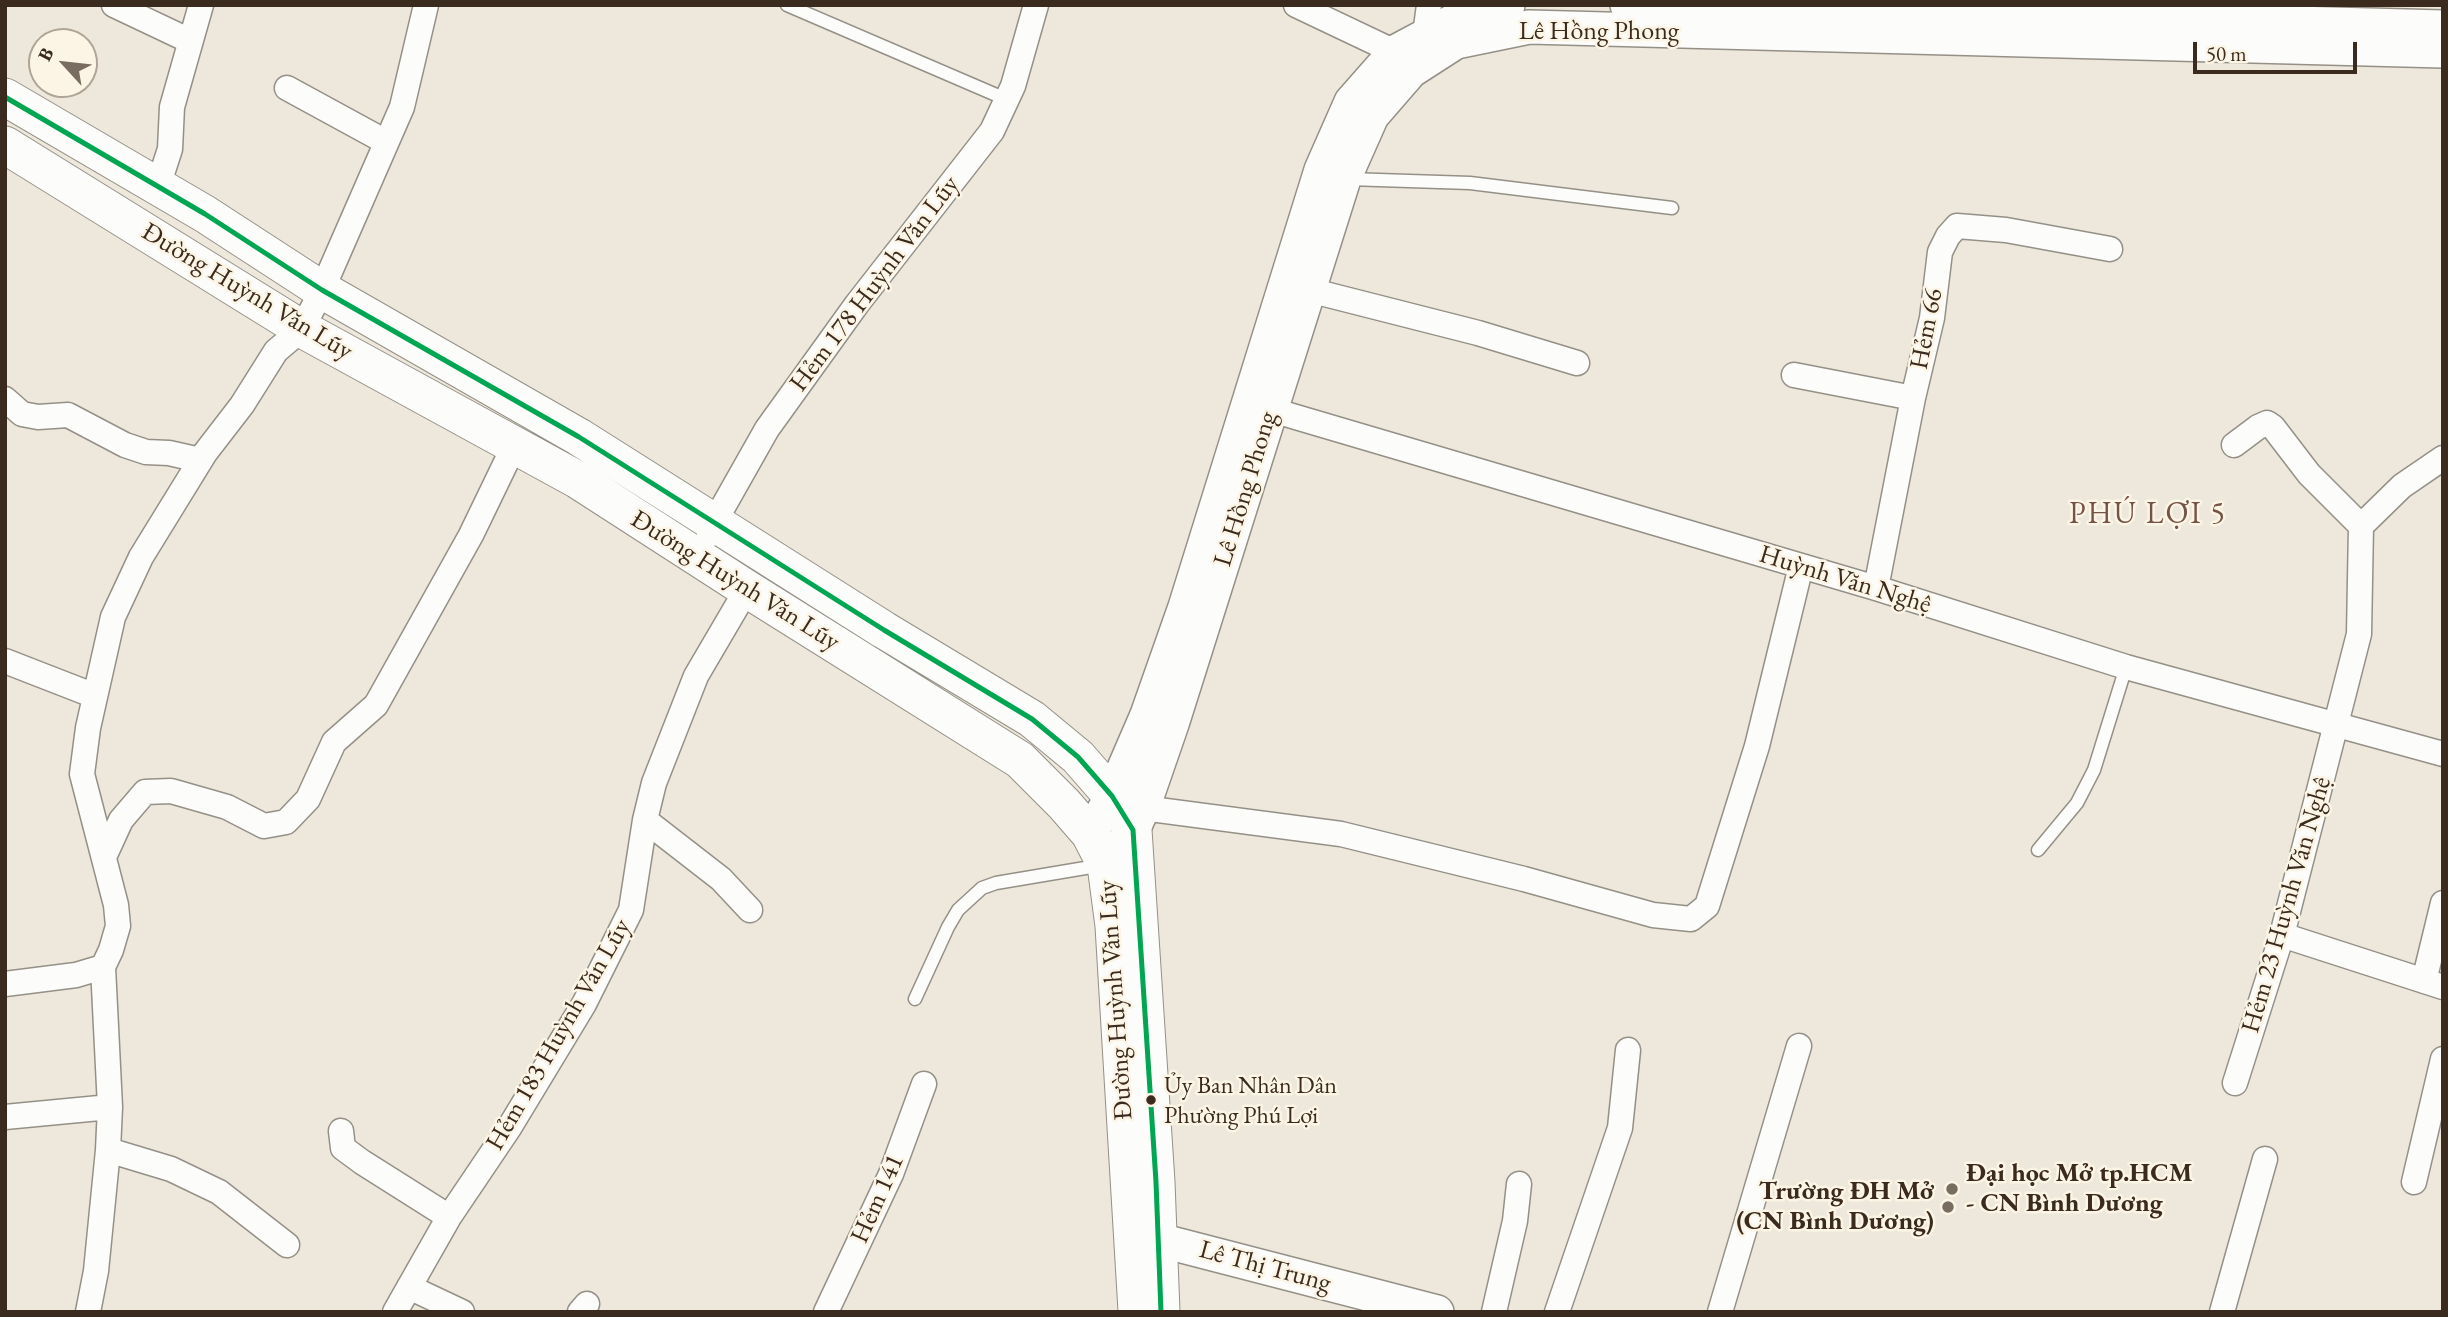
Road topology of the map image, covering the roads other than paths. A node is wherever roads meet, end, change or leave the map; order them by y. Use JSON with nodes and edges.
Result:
{"nodes":[{"id":1,"x":114,"y":5,"type":"edge"},
{"id":2,"x":201,"y":5,"type":"edge"},
{"id":3,"x":426,"y":5,"type":"edge"},
{"id":4,"x":787,"y":5,"type":"edge"},
{"id":5,"x":1036,"y":5,"type":"edge"},
{"id":6,"x":1296,"y":5,"type":"edge"},
{"id":7,"x":1508,"y":5,"type":"edge"},
{"id":8,"x":1627,"y":5,"type":"edge"},
{"id":9,"x":2206,"y":13,"type":"edge"},
{"id":10,"x":2402,"y":15,"type":"edge"},
{"id":11,"x":1427,"y":20,"type":"edge"},
{"id":12,"x":2443,"y":27,"type":"edge"},
{"id":13,"x":190,"y":41,"type":"junction"},
{"id":14,"x":2443,"y":51,"type":"edge"},
{"id":15,"x":1395,"y":52,"type":"junction"},
{"id":16,"x":287,"y":88,"type":"dead end"},
{"id":17,"x":5,"y":97,"type":"edge"},
{"id":18,"x":1008,"y":100,"type":"junction"},
{"id":19,"x":386,"y":142,"type":"junction"},
{"id":20,"x":5,"y":145,"type":"edge"},
{"id":21,"x":1344,"y":179,"type":"junction"},
{"id":22,"x":158,"y":186,"type":"junction"},
{"id":23,"x":1672,"y":208,"type":"dead end"},
{"id":24,"x":2110,"y":249,"type":"dead end"},
{"id":25,"x":322,"y":290,"type":"junction"},
{"id":26,"x":1310,"y":290,"type":"junction"},
{"id":27,"x":302,"y":329,"type":"junction"},
{"id":28,"x":1577,"y":363,"type":"dead end"},
{"id":29,"x":1794,"y":375,"type":"dead end"},
{"id":30,"x":1913,"y":398,"type":"junction"},
{"id":31,"x":5,"y":399,"type":"edge"},
{"id":32,"x":1259,"y":406,"type":"junction"},
{"id":33,"x":515,"y":444,"type":"junction"},
{"id":34,"x":2234,"y":445,"type":"dead end"},
{"id":35,"x":2443,"y":458,"type":"edge"},
{"id":36,"x":200,"y":460,"type":"junction"},
{"id":37,"x":715,"y":521,"type":"junction"},
{"id":38,"x":2361,"y":526,"type":"junction"},
{"id":39,"x":700,"y":559,"type":"junction"},
{"id":40,"x":1801,"y":566,"type":"junction"},
{"id":41,"x":1876,"y":588,"type":"junction"},
{"id":42,"x":747,"y":589,"type":"junction"},
{"id":43,"x":5,"y":661,"type":"edge"},
{"id":44,"x":2126,"y":667,"type":"junction"},
{"id":45,"x":95,"y":696,"type":"junction"},
{"id":46,"x":2336,"y":725,"type":"junction"},
{"id":47,"x":2443,"y":754,"type":"edge"},
{"id":48,"x":1129,"y":811,"type":"junction"},
{"id":49,"x":645,"y":820,"type":"junction"},
{"id":50,"x":1098,"y":849,"type":"junction"},
{"id":51,"x":2038,"y":850,"type":"dead end"},
{"id":52,"x":104,"y":857,"type":"junction"},
{"id":53,"x":2443,"y":903,"type":"edge"},
{"id":54,"x":750,"y":910,"type":"dead end"},
{"id":55,"x":2282,"y":935,"type":"junction"},
{"id":56,"x":103,"y":967,"type":"junction"},
{"id":57,"x":5,"y":984,"type":"edge"},
{"id":58,"x":2433,"y":984,"type":"edge"},
{"id":59,"x":915,"y":999,"type":"dead end"},
{"id":60,"x":1799,"y":1046,"type":"dead end"},
{"id":61,"x":1628,"y":1050,"type":"dead end"},
{"id":62,"x":2443,"y":1059,"type":"edge"},
{"id":63,"x":2235,"y":1083,"type":"dead end"},
{"id":64,"x":924,"y":1084,"type":"dead end"},
{"id":65,"x":110,"y":1107,"type":"junction"},
{"id":66,"x":5,"y":1117,"type":"edge"},
{"id":67,"x":341,"y":1131,"type":"dead end"},
{"id":68,"x":108,"y":1150,"type":"junction"},
{"id":69,"x":2265,"y":1159,"type":"dead end"},
{"id":70,"x":2414,"y":1182,"type":"dead end"},
{"id":71,"x":1519,"y":1184,"type":"dead end"},
{"id":72,"x":449,"y":1217,"type":"junction"},
{"id":73,"x":1146,"y":1240,"type":"junction"},
{"id":74,"x":286,"y":1245,"type":"dead end"},
{"id":75,"x":409,"y":1287,"type":"junction"},
{"id":76,"x":88,"y":1312,"type":"edge"},
{"id":77,"x":395,"y":1312,"type":"edge"},
{"id":78,"x":462,"y":1312,"type":"edge"},
{"id":79,"x":826,"y":1312,"type":"edge"},
{"id":80,"x":1137,"y":1312,"type":"edge"},
{"id":81,"x":1161,"y":1312,"type":"edge"},
{"id":82,"x":1437,"y":1312,"type":"edge"},
{"id":83,"x":1494,"y":1312,"type":"edge"},
{"id":84,"x":1557,"y":1312,"type":"edge"},
{"id":85,"x":1720,"y":1312,"type":"edge"},
{"id":86,"x":2222,"y":1312,"type":"edge"}],
"edges":[{"from":1,"to":13,"type":"street"},
{"from":2,"to":13,"type":"street"},
{"from":3,"to":19,"type":"street"},
{"from":4,"to":18,"type":"lane"},
{"from":5,"to":18,"type":"street","name":"Hẻm 178 Huỳnh Văn Lũy"},
{"from":6,"to":15,"type":"street"},
{"from":7,"to":11,"type":"street","name":"Lê Hồng Phong"},
{"from":8,"to":9,"type":"street","name":"Lê Hồng Phong"},
{"from":9,"to":10,"type":"street","name":"Lê Hồng Phong"},
{"from":10,"to":12,"type":"street","name":"Lê Hồng Phong"},
{"from":11,"to":15,"type":"street","name":"Lê Hồng Phong"},
{"from":13,"to":22,"type":"street"},
{"from":14,"to":21,"type":"street","name":"Lê Hồng Phong"},
{"from":15,"to":32,"type":"street","name":"Lê Hồng Phong"},
{"from":16,"to":19,"type":"street"},
{"from":17,"to":22,"type":"main road"},
{"from":18,"to":37,"type":"street","name":"Hẻm 178 Huỳnh Văn Lũy"},
{"from":19,"to":25,"type":"street"},
{"from":20,"to":27,"type":"main road","name":"Đường Huỳnh Văn Lũy"},
{"from":21,"to":23,"type":"lane"},
{"from":21,"to":26,"type":"street","name":"Lê Hồng Phong"},
{"from":22,"to":25,"type":"main road"},
{"from":24,"to":30,"type":"street","name":"Hẻm 66"},
{"from":25,"to":27,"type":"street"},
{"from":25,"to":37,"type":"main road"},
{"from":26,"to":28,"type":"street"},
{"from":26,"to":32,"type":"street","name":"Lê Hồng Phong"},
{"from":27,"to":33,"type":"main road","name":"Đường Huỳnh Văn Lũy"},
{"from":27,"to":36,"type":"street"},
{"from":29,"to":30,"type":"street"},
{"from":30,"to":41,"type":"street","name":"Hẻm 66"},
{"from":31,"to":36,"type":"street"},
{"from":32,"to":40,"type":"street","name":"Huỳnh Văn Nghệ"},
{"from":32,"to":48,"type":"street","name":"Lê Hồng Phong"},
{"from":33,"to":39,"type":"main road","name":"Đường Huỳnh Văn Lũy"},
{"from":33,"to":52,"type":"street"},
{"from":34,"to":38,"type":"street"},
{"from":35,"to":38,"type":"street"},
{"from":36,"to":45,"type":"street"},
{"from":37,"to":39,"type":"street","name":"Hẻm 178 Huỳnh Văn Lũy"},
{"from":37,"to":48,"type":"main road"},
{"from":38,"to":46,"type":"street","name":"Hẻm 23 Huỳnh Văn Nghệ"},
{"from":39,"to":42,"type":"main road","name":"Đường Huỳnh Văn Lũy"},
{"from":40,"to":41,"type":"street","name":"Huỳnh Văn Nghệ"},
{"from":40,"to":48,"type":"street"},
{"from":41,"to":44,"type":"street","name":"Huỳnh Văn Nghệ"},
{"from":42,"to":49,"type":"street","name":"Hẻm 183 Huỳnh Văn Lũy"},
{"from":42,"to":50,"type":"main road","name":"Đường Huỳnh Văn Lũy"},
{"from":43,"to":45,"type":"street"},
{"from":44,"to":46,"type":"street","name":"Huỳnh Văn Nghệ"},
{"from":44,"to":51,"type":"lane"},
{"from":45,"to":52,"type":"street"},
{"from":46,"to":47,"type":"street","name":"Huỳnh Văn Nghệ"},
{"from":46,"to":55,"type":"street","name":"Hẻm 23 Huỳnh Văn Nghệ"},
{"from":48,"to":50,"type":"street","name":"Lê Hồng Phong"},
{"from":48,"to":73,"type":"main road"},
{"from":49,"to":54,"type":"street"},
{"from":49,"to":72,"type":"street","name":"Hẻm 183 Huỳnh Văn Lũy"},
{"from":50,"to":59,"type":"lane"},
{"from":50,"to":73,"type":"main road","name":"Đường Huỳnh Văn Lũy"},
{"from":52,"to":56,"type":"street"},
{"from":53,"to":58,"type":"street"},
{"from":55,"to":58,"type":"street"},
{"from":55,"to":63,"type":"street","name":"Hẻm 23 Huỳnh Văn Nghệ"},
{"from":56,"to":57,"type":"street"},
{"from":56,"to":65,"type":"street"},
{"from":60,"to":85,"type":"street"},
{"from":61,"to":84,"type":"street"},
{"from":62,"to":70,"type":"street"},
{"from":64,"to":79,"type":"street","name":"Hẻm 141"},
{"from":65,"to":66,"type":"street"},
{"from":65,"to":68,"type":"street"},
{"from":67,"to":72,"type":"street"},
{"from":68,"to":74,"type":"street"},
{"from":68,"to":76,"type":"street"},
{"from":69,"to":86,"type":"street"},
{"from":71,"to":83,"type":"street"},
{"from":72,"to":75,"type":"street","name":"Hẻm 183 Huỳnh Văn Lũy"},
{"from":73,"to":80,"type":"main road"},
{"from":73,"to":81,"type":"main road"},
{"from":73,"to":82,"type":"street","name":"Lê Thị Trung"},
{"from":75,"to":77,"type":"street","name":"Hẻm 183 Huỳnh Văn Lũy"},
{"from":75,"to":78,"type":"street"}]}
